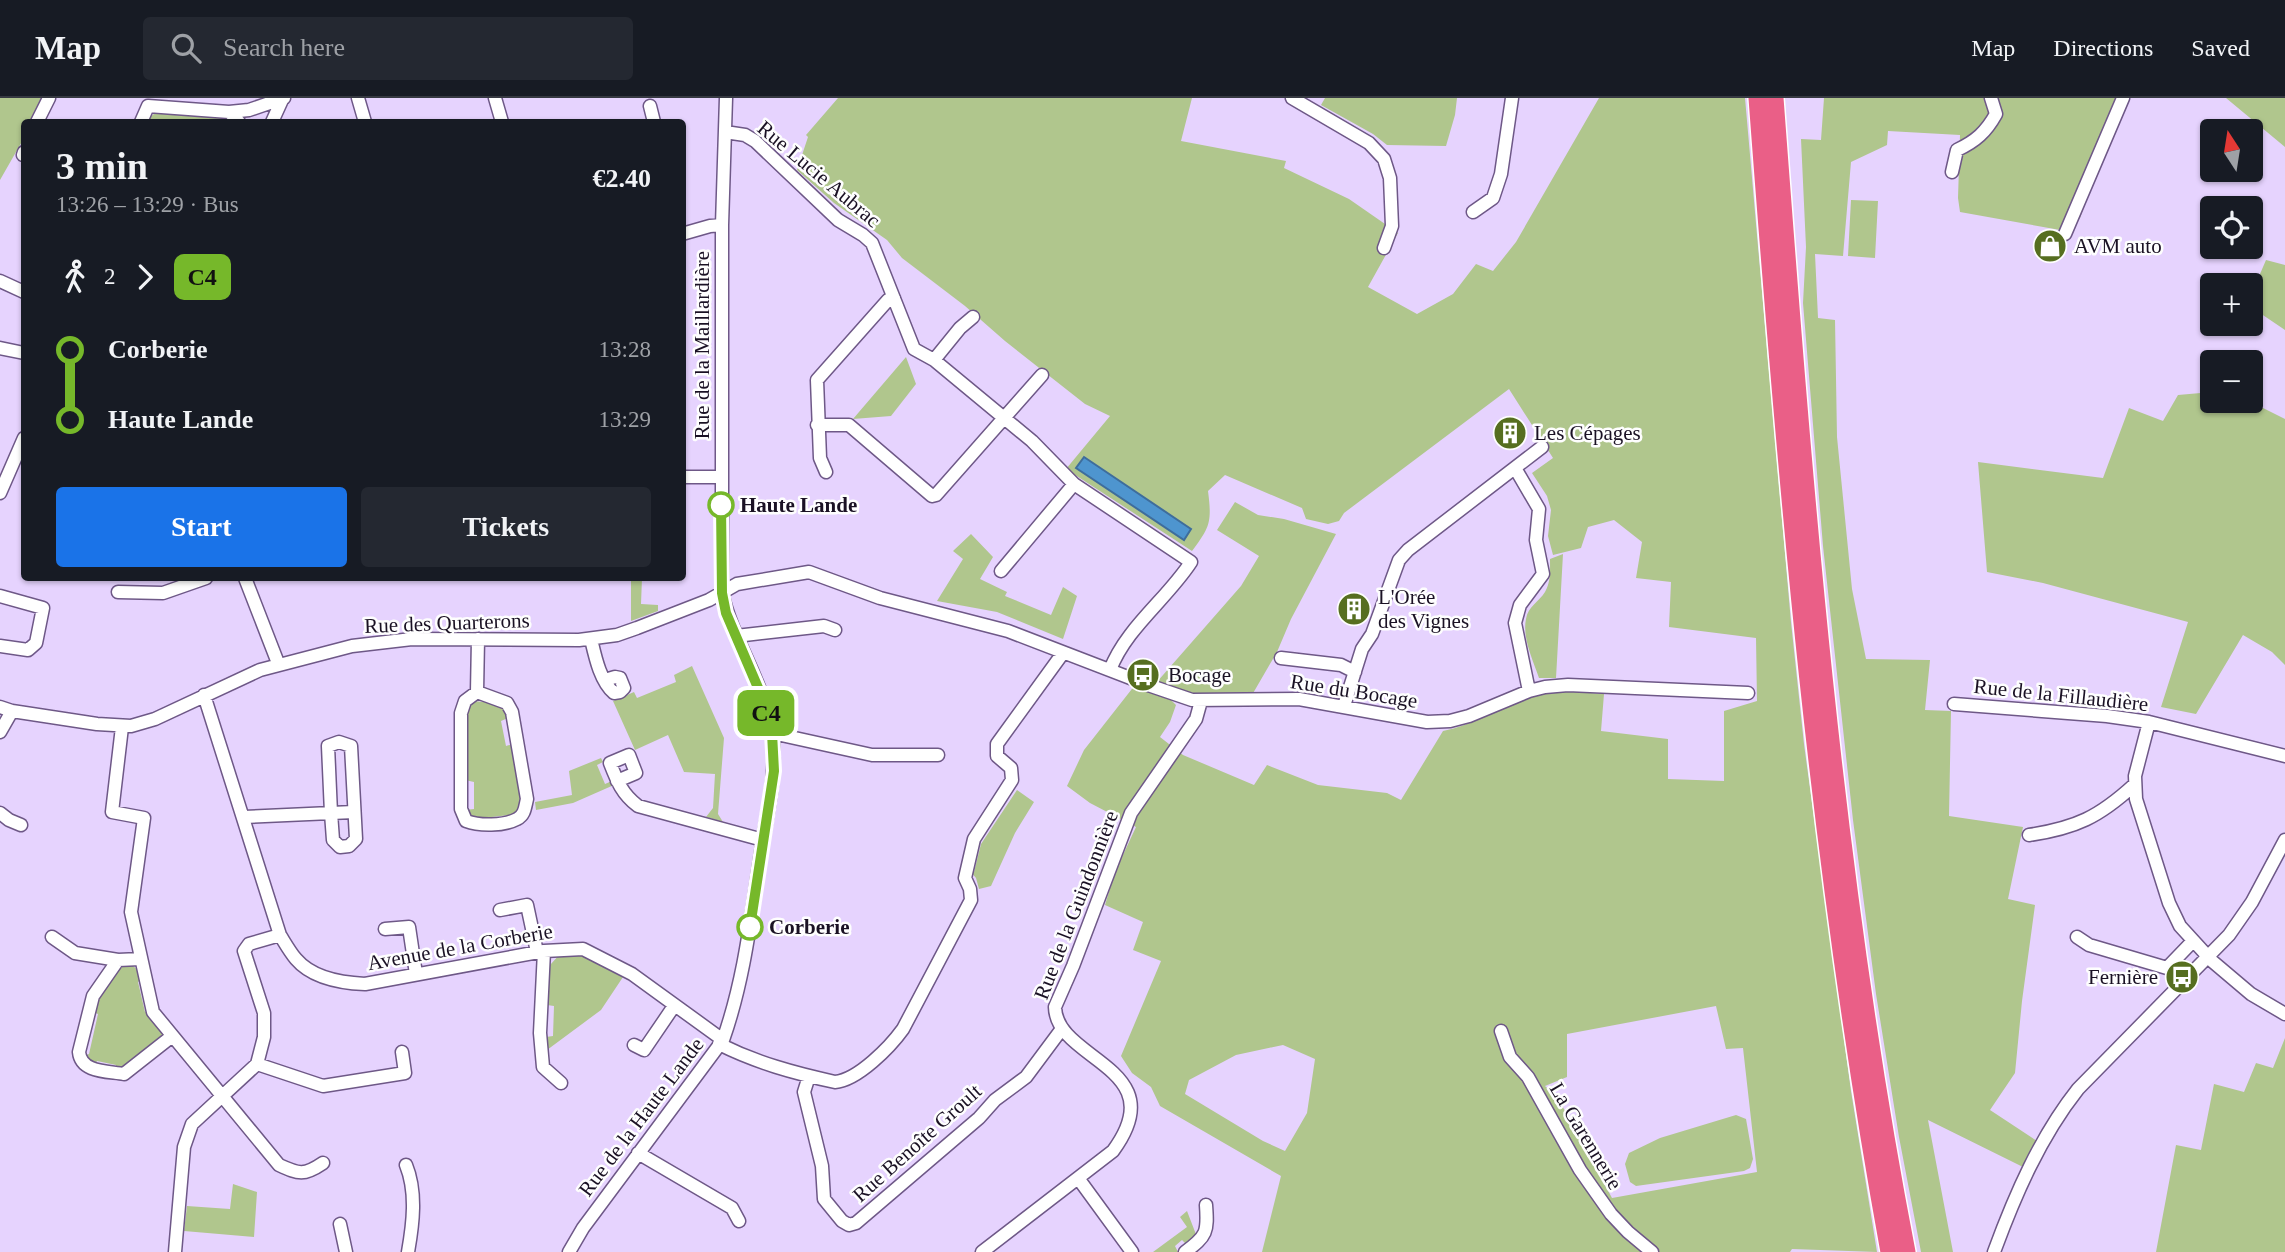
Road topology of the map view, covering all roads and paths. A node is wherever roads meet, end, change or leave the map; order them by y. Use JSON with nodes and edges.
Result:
{"nodes":[{"id":1,"x":49,"y":98,"type":"edge"},
{"id":2,"x":358,"y":98,"type":"edge"},
{"id":3,"x":495,"y":98,"type":"edge"},
{"id":4,"x":1292,"y":98,"type":"edge"},
{"id":5,"x":1512,"y":98,"type":"edge"},
{"id":6,"x":1758,"y":98,"type":"edge"},
{"id":7,"x":1774,"y":98,"type":"edge"},
{"id":8,"x":1991,"y":98,"type":"edge"},
{"id":9,"x":2123,"y":98,"type":"edge"},
{"id":10,"x":283,"y":99,"type":"edge"},
{"id":11,"x":729,"y":99,"type":"edge"},
{"id":12,"x":149,"y":102,"type":"edge"},
{"id":13,"x":650,"y":106,"type":"dead end"},
{"id":14,"x":229,"y":112,"type":"junction"},
{"id":15,"x":38,"y":119,"type":"edge"},
{"id":16,"x":142,"y":119,"type":"edge"},
{"id":17,"x":236,"y":119,"type":"edge"},
{"id":18,"x":273,"y":119,"type":"edge"},
{"id":19,"x":364,"y":119,"type":"edge"},
{"id":20,"x":501,"y":119,"type":"edge"},
{"id":21,"x":653,"y":119,"type":"edge"},
{"id":22,"x":725,"y":132,"type":"junction"},
{"id":23,"x":1952,"y":172,"type":"dead end"},
{"id":24,"x":1473,"y":212,"type":"dead end"},
{"id":25,"x":722,"y":225,"type":"junction"},
{"id":26,"x":686,"y":233,"type":"edge"},
{"id":27,"x":2066,"y":234,"type":"dead end"},
{"id":28,"x":1384,"y":248,"type":"dead end"},
{"id":29,"x":0,"y":281,"type":"edge"},
{"id":30,"x":21,"y":291,"type":"edge"},
{"id":31,"x":894,"y":298,"type":"junction"},
{"id":32,"x":974,"y":317,"type":"dead end"},
{"id":33,"x":3,"y":349,"type":"edge"},
{"id":34,"x":21,"y":352,"type":"edge"},
{"id":35,"x":21,"y":359,"type":"edge"},
{"id":36,"x":934,"y":360,"type":"junction"},
{"id":37,"x":1042,"y":375,"type":"dead end"},
{"id":38,"x":1798,"y":401,"type":"junction"},
{"id":39,"x":1003,"y":417,"type":"junction"},
{"id":40,"x":817,"y":425,"type":"junction"},
{"id":41,"x":1542,"y":447,"type":"dead end"},
{"id":42,"x":20,"y":460,"type":"edge"},
{"id":43,"x":1515,"y":468,"type":"junction"},
{"id":44,"x":826,"y":472,"type":"dead end"},
{"id":45,"x":686,"y":477,"type":"edge"},
{"id":46,"x":721,"y":477,"type":"junction"},
{"id":47,"x":1074,"y":484,"type":"junction"},
{"id":48,"x":0,"y":493,"type":"edge"},
{"id":49,"x":1000,"y":572,"type":"dead end"},
{"id":50,"x":197,"y":581,"type":"edge"},
{"id":51,"x":246,"y":581,"type":"edge"},
{"id":52,"x":118,"y":592,"type":"dead end"},
{"id":53,"x":722,"y":593,"type":"junction"},
{"id":54,"x":0,"y":596,"type":"edge"},
{"id":55,"x":835,"y":629,"type":"dead end"},
{"id":56,"x":736,"y":636,"type":"junction"},
{"id":57,"x":478,"y":639,"type":"junction"},
{"id":58,"x":591,"y":639,"type":"junction"},
{"id":59,"x":0,"y":646,"type":"edge"},
{"id":60,"x":1063,"y":653,"type":"junction"},
{"id":61,"x":1281,"y":658,"type":"dead end"},
{"id":62,"x":278,"y":663,"type":"junction"},
{"id":63,"x":1110,"y":670,"type":"junction"},
{"id":64,"x":1355,"y":672,"type":"junction"},
{"id":65,"x":605,"y":680,"type":"dead end"},
{"id":66,"x":1529,"y":691,"type":"junction"},
{"id":67,"x":477,"y":692,"type":"junction"},
{"id":68,"x":1748,"y":693,"type":"dead end"},
{"id":69,"x":204,"y":695,"type":"junction"},
{"id":70,"x":1201,"y":701,"type":"junction"},
{"id":71,"x":1955,"y":704,"type":"dead end"},
{"id":72,"x":1344,"y":706,"type":"junction"},
{"id":73,"x":6,"y":709,"type":"edge"},
{"id":74,"x":2149,"y":722,"type":"junction"},
{"id":75,"x":122,"y":727,"type":"junction"},
{"id":76,"x":0,"y":732,"type":"edge"},
{"id":77,"x":772,"y":733,"type":"junction"},
{"id":78,"x":938,"y":755,"type":"dead end"},
{"id":79,"x":2285,"y":756,"type":"edge"},
{"id":80,"x":617,"y":781,"type":"dead end"},
{"id":81,"x":2134,"y":785,"type":"junction"},
{"id":82,"x":354,"y":812,"type":"junction"},
{"id":83,"x":0,"y":813,"type":"edge"},
{"id":84,"x":331,"y":813,"type":"junction"},
{"id":85,"x":244,"y":817,"type":"junction"},
{"id":86,"x":21,"y":825,"type":"dead end"},
{"id":87,"x":2029,"y":835,"type":"dead end"},
{"id":88,"x":763,"y":840,"type":"junction"},
{"id":89,"x":2285,"y":840,"type":"edge"},
{"id":90,"x":500,"y":910,"type":"dead end"},
{"id":91,"x":385,"y":929,"type":"dead end"},
{"id":92,"x":280,"y":935,"type":"junction"},
{"id":93,"x":52,"y":937,"type":"dead end"},
{"id":94,"x":2077,"y":937,"type":"dead end"},
{"id":95,"x":2193,"y":941,"type":"junction"},
{"id":96,"x":541,"y":951,"type":"junction"},
{"id":97,"x":2209,"y":957,"type":"junction"},
{"id":98,"x":140,"y":959,"type":"junction"},
{"id":99,"x":118,"y":961,"type":"junction"},
{"id":100,"x":416,"y":974,"type":"junction"},
{"id":101,"x":674,"y":1006,"type":"junction"},
{"id":102,"x":2285,"y":1014,"type":"edge"},
{"id":103,"x":1061,"y":1030,"type":"junction"},
{"id":104,"x":1501,"y":1031,"type":"dead end"},
{"id":105,"x":171,"y":1037,"type":"junction"},
{"id":106,"x":721,"y":1042,"type":"junction"},
{"id":107,"x":634,"y":1045,"type":"dead end"},
{"id":108,"x":402,"y":1052,"type":"dead end"},
{"id":109,"x":257,"y":1064,"type":"junction"},
{"id":110,"x":809,"y":1076,"type":"junction"},
{"id":111,"x":561,"y":1083,"type":"dead end"},
{"id":112,"x":221,"y":1096,"type":"junction"},
{"id":113,"x":638,"y":1153,"type":"junction"},
{"id":114,"x":323,"y":1163,"type":"dead end"},
{"id":115,"x":406,"y":1165,"type":"dead end"},
{"id":116,"x":1078,"y":1178,"type":"junction"},
{"id":117,"x":1206,"y":1205,"type":"dead end"},
{"id":118,"x":739,"y":1221,"type":"dead end"},
{"id":119,"x":340,"y":1224,"type":"dead end"},
{"id":120,"x":175,"y":1252,"type":"edge"},
{"id":121,"x":346,"y":1252,"type":"edge"},
{"id":122,"x":408,"y":1252,"type":"edge"},
{"id":123,"x":569,"y":1252,"type":"edge"},
{"id":124,"x":982,"y":1252,"type":"edge"},
{"id":125,"x":1132,"y":1252,"type":"edge"},
{"id":126,"x":1185,"y":1252,"type":"edge"},
{"id":127,"x":1652,"y":1252,"type":"edge"},
{"id":128,"x":1890,"y":1252,"type":"edge"},
{"id":129,"x":1906,"y":1252,"type":"edge"},
{"id":130,"x":1913,"y":1252,"type":"edge"},
{"id":131,"x":1994,"y":1252,"type":"edge"}],
"edges":[{"from":1,"to":15,"type":"street"},
{"from":2,"to":19,"type":"street"},
{"from":3,"to":20,"type":"street"},
{"from":4,"to":28,"type":"street"},
{"from":5,"to":24,"type":"street"},
{"from":6,"to":128,"type":"highway"},
{"from":7,"to":38,"type":"highway"},
{"from":8,"to":23,"type":"street"},
{"from":9,"to":27,"type":"street"},
{"from":10,"to":14,"type":"street"},
{"from":10,"to":18,"type":"street"},
{"from":11,"to":22,"type":"street","name":"Rue de la Maillardière"},
{"from":12,"to":14,"type":"street"},
{"from":12,"to":16,"type":"street"},
{"from":13,"to":21,"type":"street"},
{"from":14,"to":17,"type":"street"},
{"from":22,"to":25,"type":"street","name":"Rue de la Maillardière"},
{"from":22,"to":31,"type":"street","name":"Rue Lucie Aubrac"},
{"from":25,"to":26,"type":"street"},
{"from":25,"to":46,"type":"street","name":"Rue de la Maillardière"},
{"from":29,"to":30,"type":"street"},
{"from":31,"to":36,"type":"street","name":"Rue Lucie Aubrac"},
{"from":31,"to":40,"type":"street"},
{"from":32,"to":36,"type":"street"},
{"from":33,"to":34,"type":"street"},
{"from":33,"to":35,"type":"street"},
{"from":36,"to":39,"type":"street","name":"Rue Lucie Aubrac"},
{"from":37,"to":39,"type":"street"},
{"from":38,"to":129,"type":"highway"},
{"from":38,"to":130,"type":"highway"},
{"from":39,"to":40,"type":"street"},
{"from":39,"to":47,"type":"street","name":"Rue Lucie Aubrac"},
{"from":40,"to":44,"type":"street"},
{"from":41,"to":43,"type":"street"},
{"from":42,"to":48,"type":"street"},
{"from":43,"to":64,"type":"street"},
{"from":43,"to":66,"type":"street"},
{"from":45,"to":46,"type":"street"},
{"from":46,"to":53,"type":"street","name":"Rue de la Maillardière"},
{"from":47,"to":49,"type":"street"},
{"from":47,"to":63,"type":"street","name":"Rue Lucie Aubrac"},
{"from":50,"to":52,"type":"street"},
{"from":51,"to":62,"type":"street"},
{"from":53,"to":56,"type":"street","name":"Rue de la Haute Lande"},
{"from":53,"to":58,"type":"street","name":"Rue des Quarterons"},
{"from":53,"to":60,"type":"street","name":"Rue du Bocage"},
{"from":54,"to":59,"type":"street"},
{"from":55,"to":56,"type":"street"},
{"from":56,"to":77,"type":"street","name":"Rue de la Haute Lande"},
{"from":57,"to":58,"type":"street","name":"Rue des Quarterons"},
{"from":57,"to":62,"type":"street","name":"Rue des Quarterons"},
{"from":57,"to":67,"type":"street"},
{"from":58,"to":65,"type":"street"},
{"from":60,"to":63,"type":"street","name":"Rue du Bocage"},
{"from":60,"to":110,"type":"street","name":"Avenue de la Corberie"},
{"from":61,"to":64,"type":"street"},
{"from":62,"to":69,"type":"street","name":"Rue des Quarterons"},
{"from":63,"to":70,"type":"street","name":"Rue du Bocage"},
{"from":64,"to":72,"type":"street"},
{"from":66,"to":68,"type":"street","name":"Rue du Bocage"},
{"from":66,"to":72,"type":"street","name":"Rue du Bocage"},
{"from":67,"to":67,"type":"street"},
{"from":69,"to":75,"type":"street","name":"Rue des Quarterons"},
{"from":69,"to":85,"type":"street","name":"Avenue de la Corberie"},
{"from":70,"to":72,"type":"street","name":"Rue du Bocage"},
{"from":70,"to":103,"type":"street","name":"Rue de la Guindonnière"},
{"from":71,"to":74,"type":"street","name":"Rue de la Fillaudière"},
{"from":73,"to":75,"type":"street","name":"Rue des Quarterons"},
{"from":73,"to":76,"type":"street"},
{"from":74,"to":79,"type":"street","name":"Rue de la Fillaudière"},
{"from":74,"to":81,"type":"street"},
{"from":75,"to":98,"type":"street"},
{"from":77,"to":78,"type":"street"},
{"from":77,"to":88,"type":"street","name":"Rue de la Haute Lande"},
{"from":80,"to":88,"type":"street"},
{"from":81,"to":87,"type":"street"},
{"from":81,"to":95,"type":"street"},
{"from":82,"to":84,"type":"street"},
{"from":82,"to":84,"type":"street"},
{"from":82,"to":84,"type":"street"},
{"from":83,"to":86,"type":"street"},
{"from":84,"to":85,"type":"street"},
{"from":85,"to":92,"type":"street","name":"Avenue de la Corberie"},
{"from":88,"to":106,"type":"street","name":"Rue de la Haute Lande"},
{"from":89,"to":97,"type":"street"},
{"from":90,"to":96,"type":"street"},
{"from":91,"to":100,"type":"street"},
{"from":92,"to":100,"type":"street","name":"Avenue de la Corberie"},
{"from":92,"to":109,"type":"street"},
{"from":93,"to":99,"type":"street"},
{"from":94,"to":95,"type":"street"},
{"from":95,"to":97,"type":"street"},
{"from":96,"to":100,"type":"street","name":"Avenue de la Corberie"},
{"from":96,"to":101,"type":"street","name":"Avenue de la Corberie"},
{"from":96,"to":111,"type":"street"},
{"from":97,"to":102,"type":"street"},
{"from":97,"to":131,"type":"street"},
{"from":98,"to":99,"type":"street"},
{"from":98,"to":105,"type":"street"},
{"from":99,"to":105,"type":"street"},
{"from":101,"to":106,"type":"street","name":"Avenue de la Corberie"},
{"from":101,"to":107,"type":"street"},
{"from":103,"to":110,"type":"street","name":"Rue Benoîte Groult"},
{"from":103,"to":116,"type":"street","name":"Rue de la Guindonnière"},
{"from":104,"to":127,"type":"street","name":"La Garennerie"},
{"from":105,"to":112,"type":"street"},
{"from":106,"to":110,"type":"street","name":"Avenue de la Corberie"},
{"from":106,"to":113,"type":"street","name":"Rue de la Haute Lande"},
{"from":108,"to":109,"type":"street"},
{"from":109,"to":112,"type":"street"},
{"from":112,"to":114,"type":"street"},
{"from":112,"to":120,"type":"street"},
{"from":113,"to":118,"type":"street"},
{"from":113,"to":123,"type":"street","name":"Rue de la Haute Lande"},
{"from":115,"to":122,"type":"street"},
{"from":116,"to":124,"type":"street","name":"Rue de la Guindonnière"},
{"from":116,"to":125,"type":"street"},
{"from":117,"to":126,"type":"street"},
{"from":119,"to":121,"type":"street"}]}
